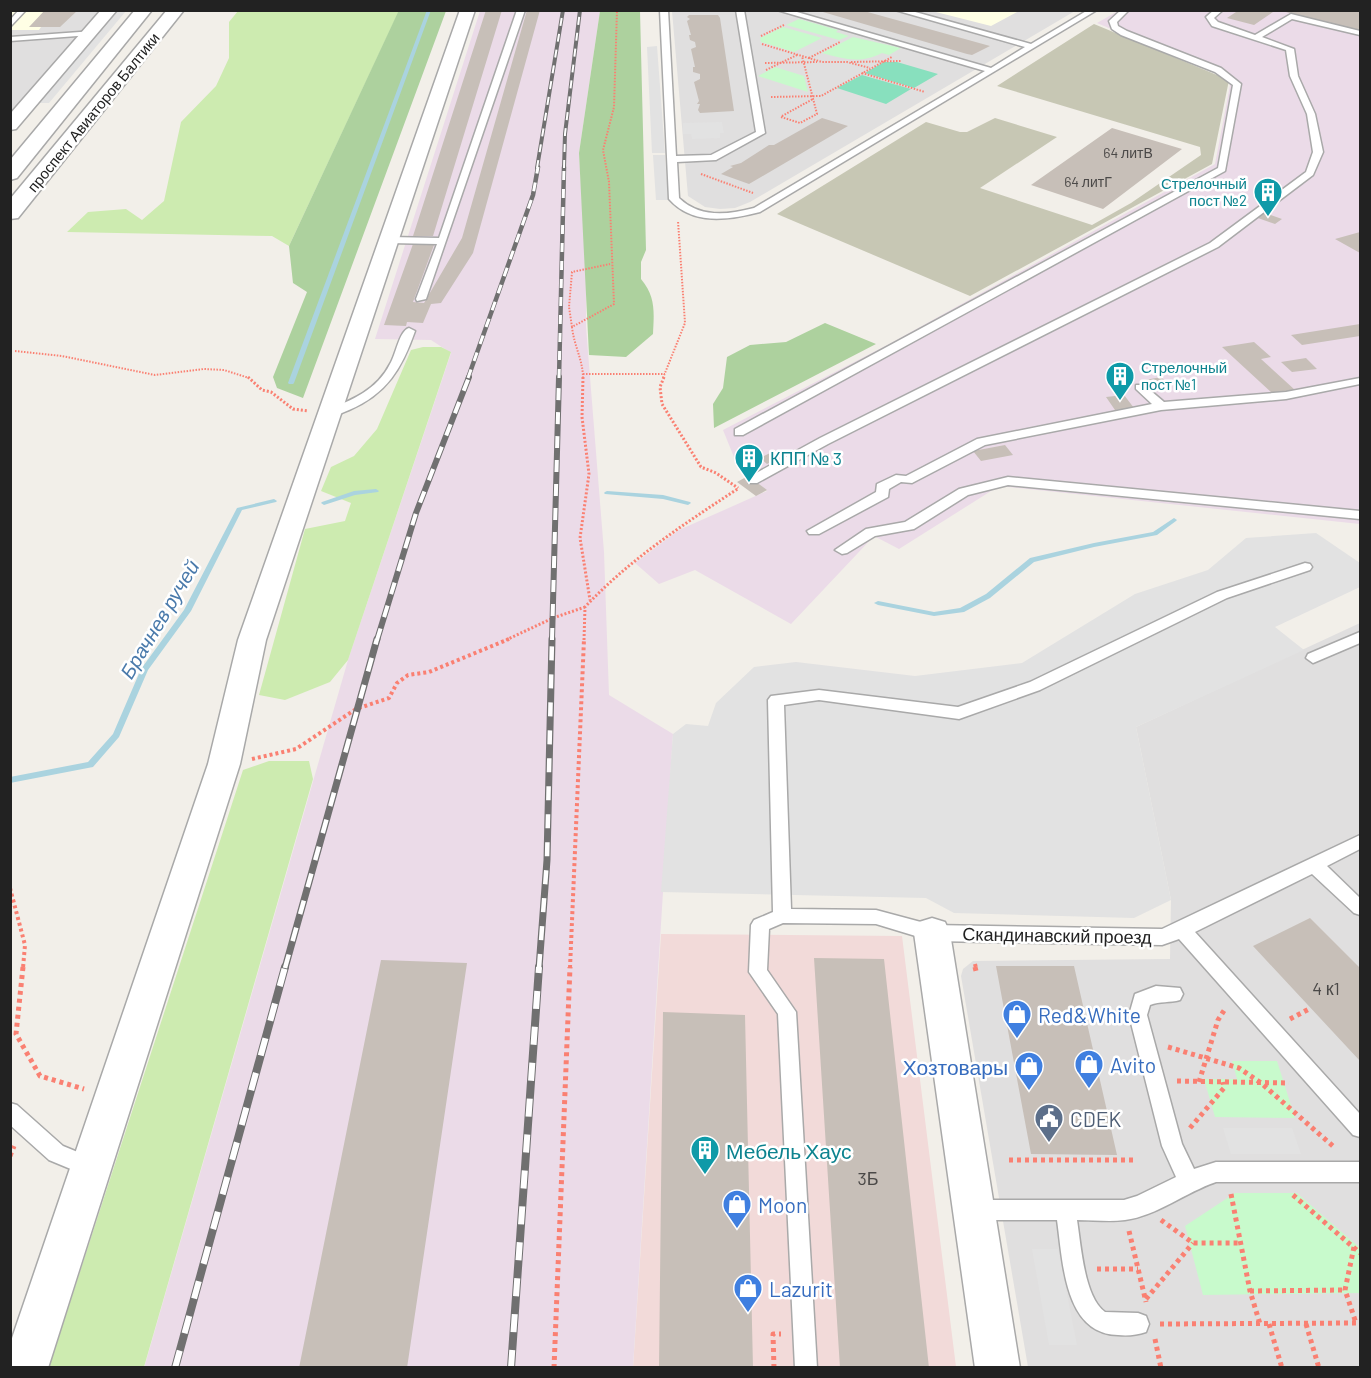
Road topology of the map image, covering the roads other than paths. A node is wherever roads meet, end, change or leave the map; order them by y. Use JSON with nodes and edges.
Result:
{"nodes":[{"id":1,"x":23,"y":10,"type":"edge"},
{"id":2,"x":110,"y":10,"type":"edge"},
{"id":3,"x":144,"y":10,"type":"edge"},
{"id":4,"x":176,"y":10,"type":"edge"},
{"id":5,"x":468,"y":10,"type":"edge"},
{"id":6,"x":520,"y":10,"type":"edge"},
{"id":7,"x":664,"y":10,"type":"edge"},
{"id":8,"x":740,"y":10,"type":"edge"},
{"id":9,"x":780,"y":10,"type":"edge"},
{"id":10,"x":898,"y":10,"type":"edge"},
{"id":11,"x":1094,"y":10,"type":"edge"},
{"id":12,"x":1126,"y":10,"type":"edge"},
{"id":13,"x":1220,"y":10,"type":"edge"},
{"id":14,"x":10,"y":25,"type":"edge"},
{"id":15,"x":91,"y":33,"type":"junction"},
{"id":16,"x":1360,"y":33,"type":"edge"},
{"id":17,"x":1257,"y":37,"type":"junction"},
{"id":18,"x":10,"y":39,"type":"edge"},
{"id":19,"x":1033,"y":47,"type":"junction"},
{"id":20,"x":993,"y":71,"type":"junction"},
{"id":21,"x":10,"y":125,"type":"edge"},
{"id":22,"x":671,"y":159,"type":"junction"},
{"id":23,"x":10,"y":174,"type":"edge"},
{"id":24,"x":10,"y":213,"type":"edge"},
{"id":25,"x":390,"y":240,"type":"junction"},
{"id":26,"x":443,"y":241,"type":"junction"},
{"id":27,"x":421,"y":299,"type":"dead end"},
{"id":28,"x":409,"y":331,"type":"dead end"},
{"id":29,"x":1360,"y":381,"type":"edge"},
{"id":30,"x":1140,"y":387,"type":"dead end"},
{"id":31,"x":1161,"y":406,"type":"junction"},
{"id":32,"x":331,"y":413,"type":"junction"},
{"id":33,"x":739,"y":432,"type":"dead end"},
{"id":34,"x":753,"y":480,"type":"dead end"},
{"id":35,"x":1360,"y":515,"type":"edge"},
{"id":36,"x":814,"y":531,"type":"dead end"},
{"id":37,"x":842,"y":550,"type":"dead end"},
{"id":38,"x":1305,"y":567,"type":"dead end"},
{"id":39,"x":1360,"y":637,"type":"edge"},
{"id":40,"x":1313,"y":658,"type":"dead end"},
{"id":41,"x":1360,"y":842,"type":"edge"},
{"id":42,"x":1314,"y":865,"type":"junction"},
{"id":43,"x":1360,"y":908,"type":"edge"},
{"id":44,"x":782,"y":916,"type":"junction"},
{"id":45,"x":1182,"y":930,"type":"junction"},
{"id":46,"x":932,"y":933,"type":"junction"},
{"id":47,"x":1174,"y":994,"type":"dead end"},
{"id":48,"x":10,"y":1112,"type":"edge"},
{"id":49,"x":1360,"y":1128,"type":"edge"},
{"id":50,"x":93,"y":1168,"type":"junction"},
{"id":51,"x":1360,"y":1172,"type":"edge"},
{"id":52,"x":1189,"y":1181,"type":"junction"},
{"id":53,"x":1065,"y":1209,"type":"junction"},
{"id":54,"x":972,"y":1210,"type":"junction"},
{"id":55,"x":1138,"y":1324,"type":"road end"},
{"id":56,"x":25,"y":1368,"type":"edge"},
{"id":57,"x":806,"y":1368,"type":"edge"},
{"id":58,"x":998,"y":1368,"type":"edge"}],
"edges":[{"from":1,"to":14,"type":"lane"},
{"from":2,"to":15,"type":"street"},
{"from":3,"to":23,"type":"street","name":"проспект Авиаторов Балтики"},
{"from":4,"to":24,"type":"street","name":"проспект Авиаторов Балтики"},
{"from":5,"to":25,"type":"street"},
{"from":6,"to":26,"type":"lane"},
{"from":7,"to":22,"type":"lane"},
{"from":8,"to":22,"type":"lane"},
{"from":9,"to":20,"type":"lane"},
{"from":10,"to":19,"type":"lane"},
{"from":11,"to":19,"type":"lane"},
{"from":12,"to":33,"type":"lane"},
{"from":13,"to":17,"type":"lane"},
{"from":15,"to":18,"type":"lane"},
{"from":15,"to":21,"type":"street"},
{"from":16,"to":17,"type":"lane"},
{"from":17,"to":34,"type":"lane"},
{"from":19,"to":20,"type":"lane"},
{"from":20,"to":22,"type":"lane"},
{"from":25,"to":26,"type":"lane"},
{"from":25,"to":32,"type":"street"},
{"from":26,"to":27,"type":"lane"},
{"from":28,"to":32,"type":"lane"},
{"from":29,"to":31,"type":"lane"},
{"from":30,"to":31,"type":"lane"},
{"from":31,"to":36,"type":"lane"},
{"from":32,"to":50,"type":"street"},
{"from":35,"to":37,"type":"lane"},
{"from":38,"to":44,"type":"lane"},
{"from":39,"to":40,"type":"lane"},
{"from":41,"to":42,"type":"lane","name":"Скандинавский проезд"},
{"from":42,"to":43,"type":"lane"},
{"from":42,"to":45,"type":"lane","name":"Скандинавский проезд"},
{"from":44,"to":46,"type":"lane","name":"Скандинавский проезд"},
{"from":44,"to":57,"type":"lane"},
{"from":45,"to":46,"type":"lane","name":"Скандинавский проезд"},
{"from":45,"to":49,"type":"lane"},
{"from":46,"to":54,"type":"street"},
{"from":47,"to":52,"type":"lane"},
{"from":48,"to":50,"type":"lane"},
{"from":50,"to":56,"type":"street"},
{"from":51,"to":52,"type":"lane"},
{"from":52,"to":53,"type":"lane"},
{"from":53,"to":54,"type":"lane"},
{"from":53,"to":55,"type":"lane"},
{"from":54,"to":58,"type":"street"}]}
